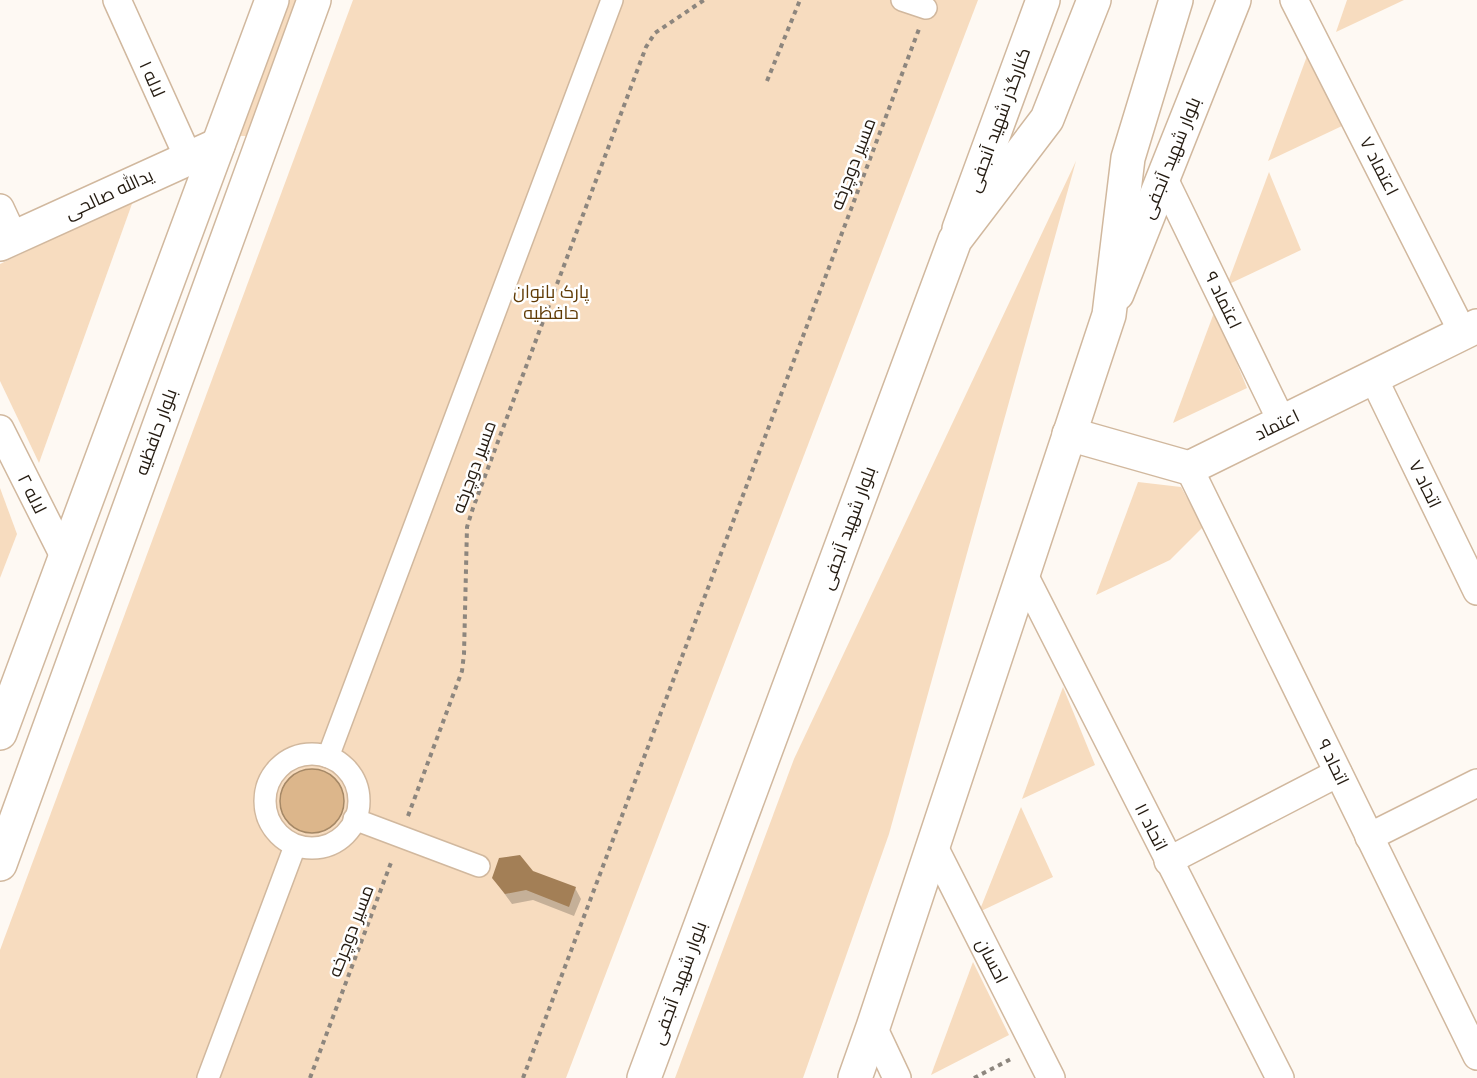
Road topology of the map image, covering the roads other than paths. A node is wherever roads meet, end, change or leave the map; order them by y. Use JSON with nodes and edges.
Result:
{"nodes":[{"id":1,"x":117,"y":0,"type":"edge"},
{"id":2,"x":272,"y":0,"type":"edge"},
{"id":3,"x":314,"y":0,"type":"edge"},
{"id":4,"x":612,"y":0,"type":"edge"},
{"id":5,"x":902,"y":0,"type":"edge"},
{"id":6,"x":1043,"y":0,"type":"edge"},
{"id":7,"x":1094,"y":0,"type":"edge"},
{"id":8,"x":1176,"y":0,"type":"edge"},
{"id":9,"x":1234,"y":0,"type":"edge"},
{"id":10,"x":1294,"y":0,"type":"edge"},
{"id":11,"x":926,"y":8,"type":"road end"},
{"id":12,"x":218,"y":145,"type":"junction"},
{"id":13,"x":188,"y":157,"type":"junction"},
{"id":14,"x":255,"y":158,"type":"junction"},
{"id":15,"x":1163,"y":177,"type":"junction"},
{"id":16,"x":0,"y":208,"type":"edge"},
{"id":17,"x":955,"y":240,"type":"junction"},
{"id":18,"x":7,"y":241,"type":"edge"},
{"id":19,"x":1109,"y":315,"type":"junction"},
{"id":20,"x":1470,"y":329,"type":"edge"},
{"id":21,"x":1373,"y":377,"type":"junction"},
{"id":22,"x":1282,"y":422,"type":"junction"},
{"id":23,"x":0,"y":429,"type":"edge"},
{"id":24,"x":1069,"y":434,"type":"junction"},
{"id":25,"x":1189,"y":468,"type":"junction"},
{"id":26,"x":65,"y":558,"type":"junction"},
{"id":27,"x":1024,"y":575,"type":"junction"},
{"id":28,"x":1477,"y":591,"type":"edge"},
{"id":29,"x":0,"y":733,"type":"edge"},
{"id":30,"x":328,"y":757,"type":"junction"},
{"id":31,"x":1338,"y":773,"type":"junction"},
{"id":32,"x":1477,"y":783,"type":"edge"},
{"id":33,"x":354,"y":819,"type":"junction"},
{"id":34,"x":1370,"y":837,"type":"junction"},
{"id":35,"x":933,"y":845,"type":"junction"},
{"id":36,"x":295,"y":846,"type":"junction"},
{"id":37,"x":1168,"y":861,"type":"junction"},
{"id":38,"x":0,"y":864,"type":"edge"},
{"id":39,"x":479,"y":866,"type":"dead end"},
{"id":40,"x":873,"y":1027,"type":"junction"},
{"id":41,"x":1477,"y":1056,"type":"edge"},
{"id":42,"x":208,"y":1078,"type":"edge"},
{"id":43,"x":644,"y":1078,"type":"edge"},
{"id":44,"x":855,"y":1078,"type":"edge"},
{"id":45,"x":897,"y":1078,"type":"edge"},
{"id":46,"x":1051,"y":1078,"type":"edge"},
{"id":47,"x":1280,"y":1078,"type":"edge"}],
"edges":[{"from":1,"to":13,"type":"street","name":"لاله ۱"},
{"from":2,"to":12,"type":"main road"},
{"from":3,"to":14,"type":"main road","name":"بلوار حافظیه"},
{"from":4,"to":30,"type":"street"},
{"from":5,"to":11,"type":"street"},
{"from":6,"to":17,"type":"main road","name":"کنارگذر شهید آنجفی"},
{"from":7,"to":17,"type":"main road","name":"بلوار شهید آنجفی"},
{"from":8,"to":19,"type":"main road","name":"بلوار شهید آنجفی"},
{"from":9,"to":15,"type":"main road","name":"بلوار شهید آنجفی"},
{"from":10,"to":20,"type":"street","name":"اعتماد ۷"},
{"from":12,"to":13,"type":"main road","name":"یدالله صالحی"},
{"from":12,"to":14,"type":"main road"},
{"from":12,"to":26,"type":"main road"},
{"from":13,"to":18,"type":"main road","name":"یدالله صالحی"},
{"from":14,"to":38,"type":"main road","name":"بلوار حافظیه"},
{"from":15,"to":19,"type":"main road","name":"بلوار شهید آنجفی"},
{"from":15,"to":22,"type":"street","name":"اعتماد ۹"},
{"from":16,"to":18,"type":"street"},
{"from":17,"to":43,"type":"main road","name":"بلوار شهید آنجفی"},
{"from":19,"to":24,"type":"main road","name":"بلوار شهید آنجفی"},
{"from":20,"to":21,"type":"main road","name":"اعتماد"},
{"from":21,"to":22,"type":"main road","name":"اعتماد"},
{"from":21,"to":28,"type":"street","name":"اتحاد ۷"},
{"from":22,"to":25,"type":"main road","name":"اعتماد"},
{"from":23,"to":26,"type":"street","name":"لاله ۲"},
{"from":24,"to":25,"type":"main road"},
{"from":24,"to":27,"type":"main road","name":"بلوار شهید آنجفی"},
{"from":25,"to":31,"type":"street","name":"اتحاد ۹"},
{"from":26,"to":29,"type":"main road"},
{"from":27,"to":35,"type":"main road","name":"بلوار شهید آنجفی"},
{"from":27,"to":37,"type":"street","name":"اتحاد ۱۱"},
{"from":30,"to":33,"type":"street"},
{"from":30,"to":36,"type":"street"},
{"from":31,"to":34,"type":"street","name":"اتحاد ۹"},
{"from":31,"to":37,"type":"street"},
{"from":32,"to":34,"type":"street"},
{"from":33,"to":36,"type":"street"},
{"from":33,"to":39,"type":"street"},
{"from":34,"to":41,"type":"street","name":"اتحاد ۹"},
{"from":35,"to":40,"type":"main road","name":"بلوار شهید آنجفی"},
{"from":35,"to":46,"type":"street","name":"احسان"},
{"from":36,"to":42,"type":"street"},
{"from":37,"to":47,"type":"street","name":"اتحاد ۱۱"},
{"from":40,"to":44,"type":"main road","name":"بلوار شهید آنجفی"},
{"from":40,"to":45,"type":"street"}]}
